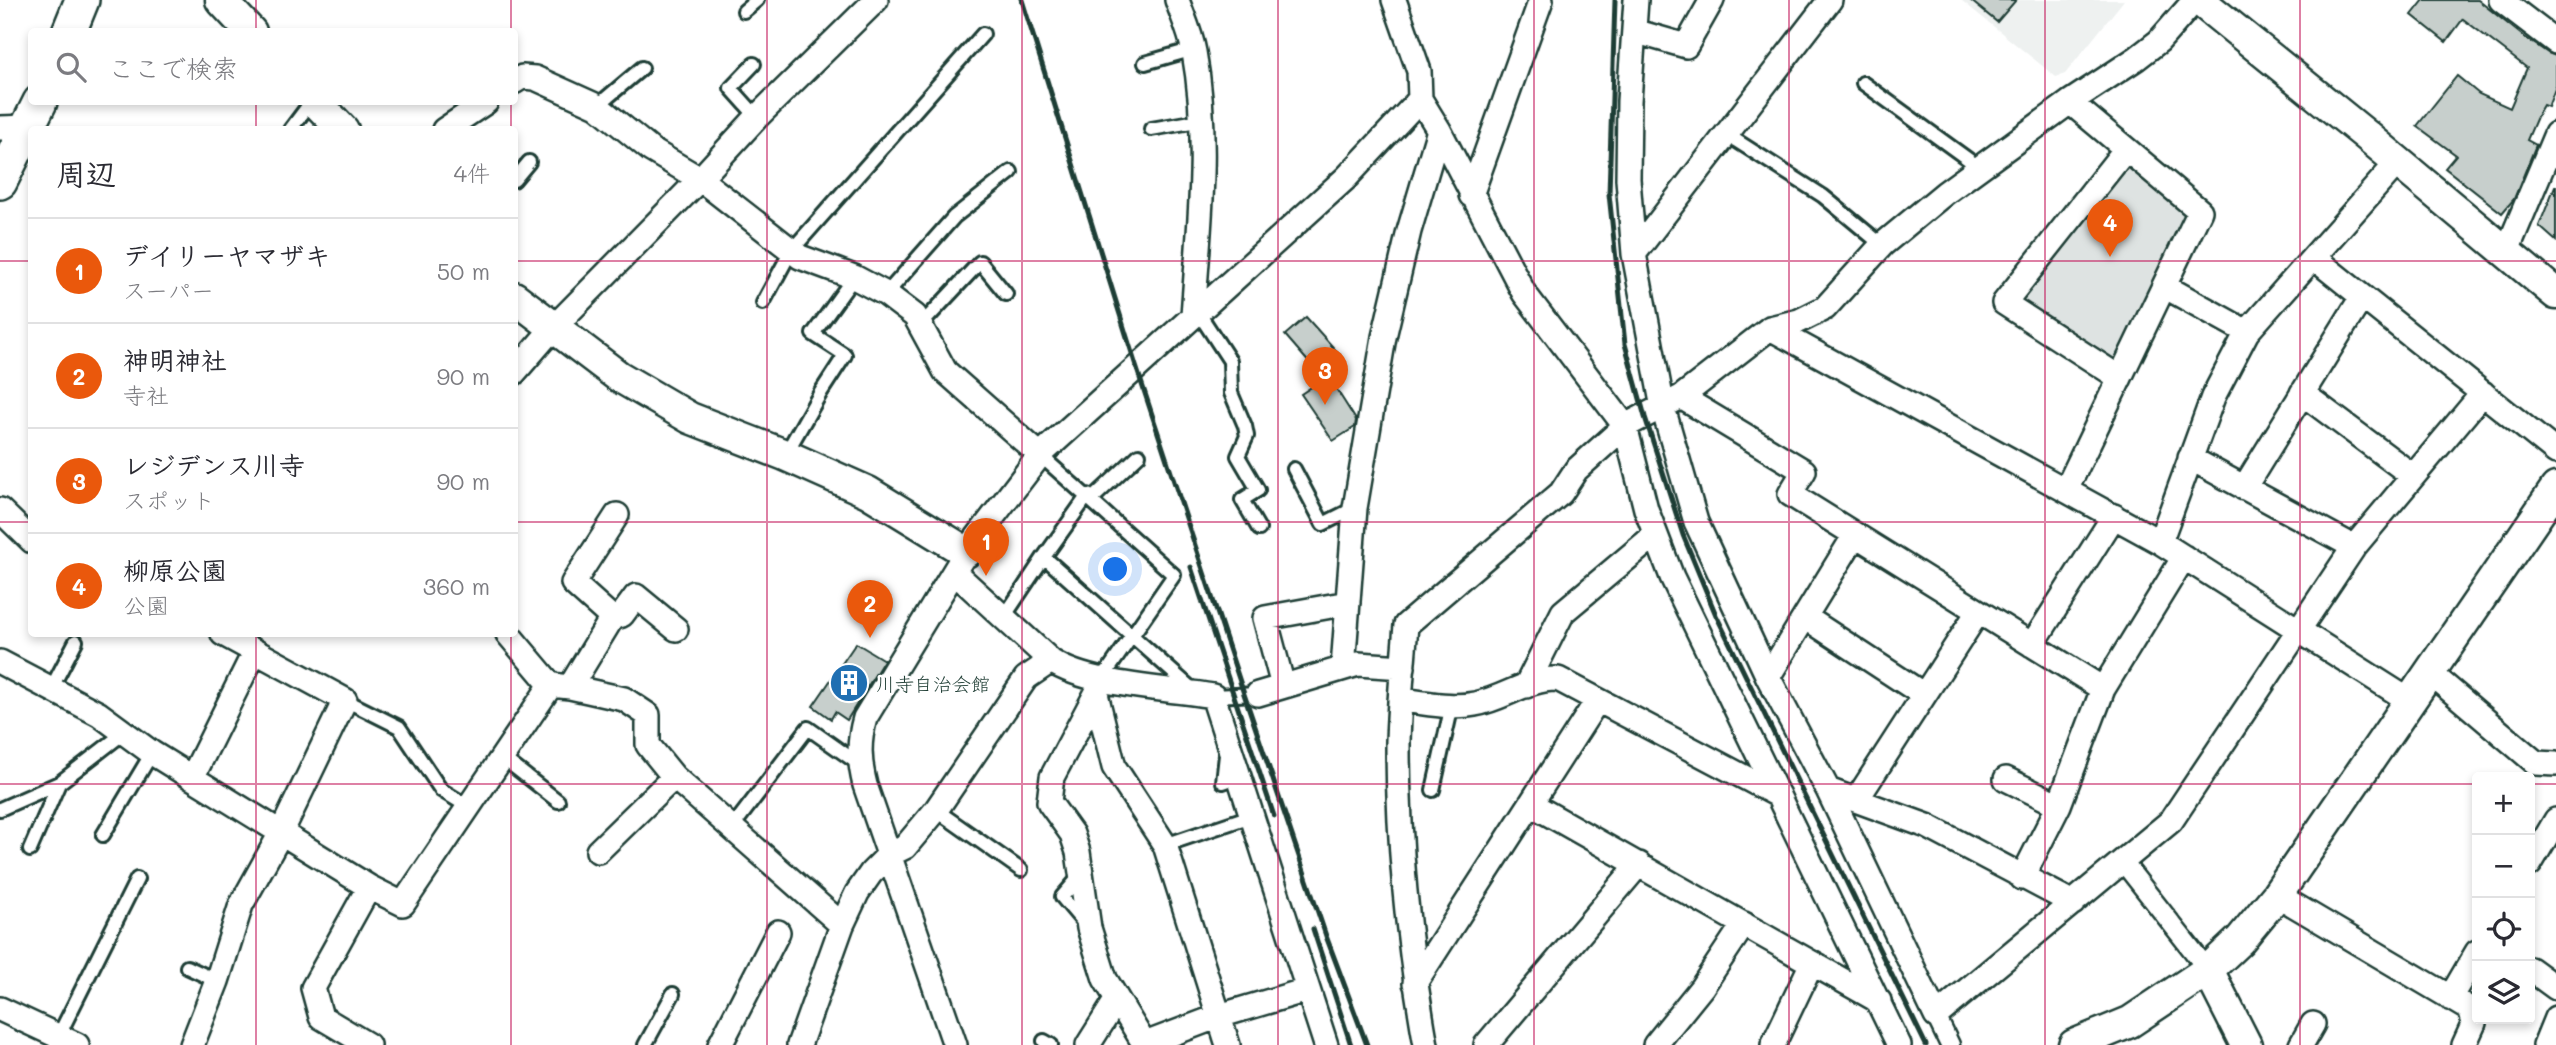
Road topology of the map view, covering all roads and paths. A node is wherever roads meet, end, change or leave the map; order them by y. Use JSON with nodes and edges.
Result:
{"nodes":[{"id":1,"x":82,"y":0,"type":"edge"},
{"id":2,"x":221,"y":0,"type":"edge"},
{"id":3,"x":757,"y":0,"type":"edge"},
{"id":4,"x":1177,"y":0,"type":"edge"},
{"id":5,"x":1394,"y":0,"type":"edge"},
{"id":6,"x":1541,"y":0,"type":"edge"},
{"id":7,"x":1636,"y":0,"type":"edge"},
{"id":8,"x":1712,"y":0,"type":"edge"},
{"id":9,"x":1830,"y":0,"type":"edge"},
{"id":10,"x":2197,"y":0,"type":"edge"},
{"id":11,"x":2501,"y":0,"type":"edge"},
{"id":12,"x":873,"y":1,"type":"edge"},
{"id":13,"x":744,"y":11,"type":"dead end"},
{"id":14,"x":71,"y":28,"type":"edge"},
{"id":15,"x":247,"y":28,"type":"edge"},
{"id":16,"x":1634,"y":31,"type":"junction"},
{"id":17,"x":984,"y":34,"type":"dead end"},
{"id":18,"x":2556,"y":42,"type":"edge"},
{"id":19,"x":1194,"y":49,"type":"junction"},
{"id":20,"x":1145,"y":63,"type":"dead end"},
{"id":21,"x":754,"y":64,"type":"dead end"},
{"id":22,"x":642,"y":68,"type":"dead end"},
{"id":23,"x":518,"y":80,"type":"edge"},
{"id":24,"x":1863,"y":83,"type":"dead end"},
{"id":25,"x":1420,"y":99,"type":"junction"},
{"id":26,"x":2070,"y":102,"type":"junction"},
{"id":27,"x":311,"y":105,"type":"edge"},
{"id":28,"x":317,"y":105,"type":"edge"},
{"id":29,"x":482,"y":105,"type":"edge"},
{"id":30,"x":597,"y":107,"type":"junction"},
{"id":31,"x":757,"y":117,"type":"junction"},
{"id":32,"x":1203,"y":120,"type":"junction"},
{"id":33,"x":293,"y":126,"type":"edge"},
{"id":34,"x":339,"y":126,"type":"edge"},
{"id":35,"x":450,"y":126,"type":"edge"},
{"id":36,"x":1151,"y":129,"type":"dead end"},
{"id":37,"x":1439,"y":130,"type":"junction"},
{"id":38,"x":1726,"y":134,"type":"junction"},
{"id":39,"x":2556,"y":134,"type":"edge"},
{"id":40,"x":24,"y":135,"type":"edge"},
{"id":41,"x":2126,"y":149,"type":"junction"},
{"id":42,"x":529,"y":162,"type":"dead end"},
{"id":43,"x":2398,"y":162,"type":"junction"},
{"id":44,"x":1980,"y":168,"type":"junction"},
{"id":45,"x":1011,"y":172,"type":"dead end"},
{"id":46,"x":518,"y":175,"type":"edge"},
{"id":47,"x":701,"y":179,"type":"junction"},
{"id":48,"x":0,"y":182,"type":"edge"},
{"id":49,"x":1471,"y":195,"type":"junction"},
{"id":50,"x":1882,"y":245,"type":"junction"},
{"id":51,"x":791,"y":251,"type":"junction"},
{"id":52,"x":2506,"y":253,"type":"junction"},
{"id":53,"x":1634,"y":254,"type":"junction"},
{"id":54,"x":2314,"y":258,"type":"junction"},
{"id":55,"x":854,"y":276,"type":"junction"},
{"id":56,"x":2164,"y":286,"type":"junction"},
{"id":57,"x":886,"y":294,"type":"junction"},
{"id":58,"x":1006,"y":294,"type":"dead end"},
{"id":59,"x":2556,"y":294,"type":"edge"},
{"id":60,"x":2362,"y":297,"type":"junction"},
{"id":61,"x":518,"y":300,"type":"edge"},
{"id":62,"x":763,"y":303,"type":"dead end"},
{"id":63,"x":1196,"y":314,"type":"junction"},
{"id":64,"x":921,"y":325,"type":"junction"},
{"id":65,"x":553,"y":328,"type":"junction"},
{"id":66,"x":1770,"y":328,"type":"junction"},
{"id":67,"x":2247,"y":332,"type":"junction"},
{"id":68,"x":518,"y":368,"type":"edge"},
{"id":69,"x":2120,"y":379,"type":"junction"},
{"id":70,"x":2302,"y":393,"type":"junction"},
{"id":71,"x":2483,"y":393,"type":"junction"},
{"id":72,"x":1672,"y":402,"type":"junction"},
{"id":73,"x":1625,"y":425,"type":"junction"},
{"id":74,"x":2556,"y":452,"type":"edge"},
{"id":75,"x":785,"y":455,"type":"junction"},
{"id":76,"x":1040,"y":455,"type":"junction"},
{"id":77,"x":1139,"y":455,"type":"dead end"},
{"id":78,"x":2190,"y":458,"type":"junction"},
{"id":79,"x":1294,"y":469,"type":"dead end"},
{"id":80,"x":2413,"y":476,"type":"junction"},
{"id":81,"x":2244,"y":488,"type":"junction"},
{"id":82,"x":2556,"y":488,"type":"edge"},
{"id":83,"x":2066,"y":490,"type":"junction"},
{"id":84,"x":1090,"y":497,"type":"junction"},
{"id":85,"x":1355,"y":508,"type":"junction"},
{"id":86,"x":0,"y":510,"type":"edge"},
{"id":87,"x":617,"y":515,"type":"dead end"},
{"id":88,"x":2114,"y":516,"type":"junction"},
{"id":89,"x":1259,"y":529,"type":"dead end"},
{"id":90,"x":1655,"y":535,"type":"junction"},
{"id":91,"x":1855,"y":535,"type":"junction"},
{"id":92,"x":28,"y":537,"type":"edge"},
{"id":93,"x":2160,"y":542,"type":"junction"},
{"id":94,"x":2354,"y":547,"type":"junction"},
{"id":95,"x":1044,"y":556,"type":"junction"},
{"id":96,"x":2184,"y":557,"type":"junction"},
{"id":97,"x":960,"y":562,"type":"junction"},
{"id":98,"x":1348,"y":603,"type":"junction"},
{"id":99,"x":1978,"y":612,"type":"junction"},
{"id":100,"x":1004,"y":617,"type":"junction"},
{"id":101,"x":1805,"y":617,"type":"junction"},
{"id":102,"x":612,"y":618,"type":"junction"},
{"id":103,"x":677,"y":629,"type":"dead end"},
{"id":104,"x":2298,"y":629,"type":"junction"},
{"id":105,"x":1132,"y":636,"type":"junction"},
{"id":106,"x":229,"y":637,"type":"edge"},
{"id":107,"x":511,"y":637,"type":"edge"},
{"id":108,"x":76,"y":640,"type":"dead end"},
{"id":109,"x":2032,"y":645,"type":"junction"},
{"id":110,"x":255,"y":651,"type":"junction"},
{"id":111,"x":1051,"y":661,"type":"junction"},
{"id":112,"x":0,"y":662,"type":"edge"},
{"id":113,"x":1403,"y":667,"type":"junction"},
{"id":114,"x":1343,"y":668,"type":"junction"},
{"id":115,"x":2429,"y":672,"type":"junction"},
{"id":116,"x":1768,"y":677,"type":"junction"},
{"id":117,"x":561,"y":686,"type":"junction"},
{"id":118,"x":1099,"y":686,"type":"junction"},
{"id":119,"x":1283,"y":686,"type":"junction"},
{"id":120,"x":1526,"y":686,"type":"junction"},
{"id":121,"x":52,"y":687,"type":"junction"},
{"id":122,"x":2103,"y":689,"type":"junction"},
{"id":123,"x":1204,"y":694,"type":"junction"},
{"id":124,"x":1258,"y":694,"type":"joint"},
{"id":125,"x":1924,"y":695,"type":"junction"},
{"id":126,"x":345,"y":699,"type":"junction"},
{"id":127,"x":1399,"y":700,"type":"junction"},
{"id":128,"x":1597,"y":701,"type":"junction"},
{"id":129,"x":2410,"y":701,"type":"junction"},
{"id":130,"x":1452,"y":705,"type":"junction"},
{"id":131,"x":125,"y":732,"type":"junction"},
{"id":132,"x":152,"y":753,"type":"junction"},
{"id":133,"x":503,"y":758,"type":"junction"},
{"id":134,"x":2546,"y":763,"type":"edge"},
{"id":135,"x":859,"y":764,"type":"junction"},
{"id":136,"x":674,"y":777,"type":"junction"},
{"id":137,"x":192,"y":778,"type":"junction"},
{"id":138,"x":2556,"y":778,"type":"edge"},
{"id":139,"x":2006,"y":779,"type":"dead end"},
{"id":140,"x":60,"y":783,"type":"junction"},
{"id":141,"x":1433,"y":790,"type":"dead end"},
{"id":142,"x":1828,"y":790,"type":"junction"},
{"id":143,"x":1778,"y":795,"type":"junction"},
{"id":144,"x":1857,"y":799,"type":"junction"},
{"id":145,"x":558,"y":801,"type":"dead end"},
{"id":146,"x":1531,"y":804,"type":"junction"},
{"id":147,"x":2059,"y":805,"type":"junction"},
{"id":148,"x":469,"y":807,"type":"junction"},
{"id":149,"x":0,"y":809,"type":"edge"},
{"id":150,"x":936,"y":810,"type":"junction"},
{"id":151,"x":1254,"y":816,"type":"junction"},
{"id":152,"x":2556,"y":820,"type":"edge"},
{"id":153,"x":731,"y":828,"type":"junction"},
{"id":154,"x":281,"y":833,"type":"junction"},
{"id":155,"x":103,"y":835,"type":"dead end"},
{"id":156,"x":1165,"y":845,"type":"junction"},
{"id":157,"x":30,"y":850,"type":"dead end"},
{"id":158,"x":598,"y":851,"type":"dead end"},
{"id":159,"x":889,"y":855,"type":"junction"},
{"id":160,"x":2535,"y":856,"type":"edge"},
{"id":161,"x":2123,"y":862,"type":"junction"},
{"id":162,"x":1639,"y":864,"type":"junction"},
{"id":163,"x":1021,"y":870,"type":"dead end"},
{"id":164,"x":2022,"y":878,"type":"junction"},
{"id":165,"x":137,"y":879,"type":"dead end"},
{"id":166,"x":369,"y":887,"type":"junction"},
{"id":167,"x":2277,"y":895,"type":"junction"},
{"id":168,"x":2073,"y":903,"type":"junction"},
{"id":169,"x":1744,"y":924,"type":"junction"},
{"id":170,"x":842,"y":925,"type":"junction"},
{"id":171,"x":778,"y":932,"type":"dead end"},
{"id":172,"x":2472,"y":961,"type":"edge"},
{"id":173,"x":1812,"y":962,"type":"junction"},
{"id":174,"x":187,"y":967,"type":"dead end"},
{"id":175,"x":2208,"y":970,"type":"junction"},
{"id":176,"x":2535,"y":973,"type":"edge"},
{"id":177,"x":217,"y":981,"type":"junction"},
{"id":178,"x":1415,"y":984,"type":"junction"},
{"id":179,"x":2556,"y":988,"type":"edge"},
{"id":180,"x":1307,"y":990,"type":"junction"},
{"id":181,"x":673,"y":994,"type":"dead end"},
{"id":182,"x":2450,"y":998,"type":"junction"},
{"id":183,"x":1117,"y":999,"type":"junction"},
{"id":184,"x":1879,"y":1001,"type":"junction"},
{"id":185,"x":0,"y":1009,"type":"edge"},
{"id":186,"x":1219,"y":1016,"type":"junction"},
{"id":187,"x":1936,"y":1016,"type":"junction"},
{"id":188,"x":2556,"y":1018,"type":"edge"},
{"id":189,"x":2313,"y":1024,"type":"dead end"},
{"id":190,"x":68,"y":1040,"type":"edge"},
{"id":191,"x":1145,"y":1044,"type":"edge"},
{"id":192,"x":192,"y":1045,"type":"edge"},
{"id":193,"x":368,"y":1045,"type":"edge"},
{"id":194,"x":645,"y":1045,"type":"edge"},
{"id":195,"x":720,"y":1045,"type":"edge"},
{"id":196,"x":799,"y":1045,"type":"edge"},
{"id":197,"x":955,"y":1045,"type":"edge"},
{"id":198,"x":1088,"y":1045,"type":"edge"},
{"id":199,"x":1228,"y":1045,"type":"edge"},
{"id":200,"x":1326,"y":1045,"type":"edge"},
{"id":201,"x":1426,"y":1045,"type":"edge"},
{"id":202,"x":1486,"y":1045,"type":"edge"},
{"id":203,"x":1656,"y":1045,"type":"edge"},
{"id":204,"x":1773,"y":1045,"type":"edge"},
{"id":205,"x":1899,"y":1045,"type":"edge"},
{"id":206,"x":1951,"y":1045,"type":"edge"},
{"id":207,"x":2074,"y":1045,"type":"edge"},
{"id":208,"x":2246,"y":1045,"type":"edge"},
{"id":209,"x":2301,"y":1045,"type":"edge"},
{"id":210,"x":2464,"y":1045,"type":"edge"},
{"id":211,"x":2545,"y":1045,"type":"edge"}],
"edges":[{"from":1,"to":14,"type":"main road"},
{"from":2,"to":15,"type":"street"},
{"from":3,"to":13,"type":"lane"},
{"from":4,"to":19,"type":"street"},
{"from":5,"to":25,"type":"street"},
{"from":6,"to":49,"type":"street"},
{"from":7,"to":16,"type":"street"},
{"from":8,"to":16,"type":"street"},
{"from":9,"to":38,"type":"street"},
{"from":10,"to":26,"type":"street"},
{"from":10,"to":43,"type":"street"},
{"from":11,"to":18,"type":"street"},
{"from":12,"to":31,"type":"street"},
{"from":16,"to":53,"type":"street"},
{"from":17,"to":51,"type":"lane"},
{"from":19,"to":20,"type":"lane"},
{"from":19,"to":32,"type":"street"},
{"from":21,"to":31,"type":"lane"},
{"from":22,"to":30,"type":"lane"},
{"from":23,"to":30,"type":"street"},
{"from":24,"to":44,"type":"lane"},
{"from":25,"to":37,"type":"street"},
{"from":25,"to":63,"type":"street"},
{"from":26,"to":41,"type":"street"},
{"from":26,"to":44,"type":"street"},
{"from":27,"to":33,"type":"lane"},
{"from":28,"to":34,"type":"street"},
{"from":29,"to":35,"type":"street"},
{"from":30,"to":47,"type":"street"},
{"from":31,"to":47,"type":"street"},
{"from":32,"to":36,"type":"lane"},
{"from":32,"to":63,"type":"street"},
{"from":37,"to":49,"type":"street"},
{"from":37,"to":85,"type":"street"},
{"from":38,"to":50,"type":"lane"},
{"from":38,"to":53,"type":"street"},
{"from":39,"to":52,"type":"street"},
{"from":40,"to":48,"type":"main road"},
{"from":41,"to":56,"type":"street"},
{"from":41,"to":69,"type":"street"},
{"from":42,"to":46,"type":"lane"},
{"from":43,"to":52,"type":"street"},
{"from":43,"to":54,"type":"street"},
{"from":44,"to":50,"type":"street"},
{"from":45,"to":57,"type":"lane"},
{"from":47,"to":51,"type":"street"},
{"from":47,"to":65,"type":"street"},
{"from":49,"to":73,"type":"street"},
{"from":50,"to":66,"type":"street"},
{"from":51,"to":55,"type":"street"},
{"from":51,"to":62,"type":"lane"},
{"from":52,"to":59,"type":"street"},
{"from":53,"to":72,"type":"street"},
{"from":54,"to":60,"type":"street"},
{"from":54,"to":67,"type":"street"},
{"from":55,"to":57,"type":"street"},
{"from":55,"to":75,"type":"lane"},
{"from":56,"to":67,"type":"street"},
{"from":56,"to":69,"type":"street"},
{"from":57,"to":64,"type":"street"},
{"from":58,"to":64,"type":"lane"},
{"from":60,"to":70,"type":"street"},
{"from":60,"to":71,"type":"street"},
{"from":61,"to":65,"type":"street"},
{"from":63,"to":76,"type":"street"},
{"from":63,"to":89,"type":"lane"},
{"from":64,"to":76,"type":"street"},
{"from":65,"to":68,"type":"street"},
{"from":65,"to":75,"type":"street"},
{"from":66,"to":72,"type":"street"},
{"from":66,"to":83,"type":"street"},
{"from":67,"to":78,"type":"street"},
{"from":69,"to":83,"type":"street"},
{"from":70,"to":80,"type":"street"},
{"from":70,"to":81,"type":"street"},
{"from":71,"to":74,"type":"street"},
{"from":71,"to":80,"type":"street"},
{"from":72,"to":73,"type":"street"},
{"from":72,"to":91,"type":"street"},
{"from":72,"to":116,"type":"street"},
{"from":73,"to":90,"type":"street"},
{"from":73,"to":113,"type":"street"},
{"from":75,"to":97,"type":"street"},
{"from":76,"to":84,"type":"lane"},
{"from":76,"to":97,"type":"street"},
{"from":77,"to":84,"type":"lane"},
{"from":78,"to":81,"type":"street"},
{"from":78,"to":93,"type":"street"},
{"from":79,"to":85,"type":"lane"},
{"from":80,"to":94,"type":"street"},
{"from":81,"to":94,"type":"street"},
{"from":82,"to":115,"type":"street"},
{"from":83,"to":88,"type":"street"},
{"from":84,"to":95,"type":"lane"},
{"from":84,"to":105,"type":"lane"},
{"from":85,"to":98,"type":"street"},
{"from":86,"to":92,"type":"street"},
{"from":87,"to":102,"type":"street"},
{"from":88,"to":93,"type":"street"},
{"from":88,"to":109,"type":"street"},
{"from":90,"to":120,"type":"street"},
{"from":90,"to":143,"type":"street"},
{"from":91,"to":99,"type":"street"},
{"from":91,"to":101,"type":"street"},
{"from":93,"to":96,"type":"street"},
{"from":94,"to":104,"type":"street"},
{"from":95,"to":100,"type":"lane"},
{"from":95,"to":105,"type":"lane"},
{"from":96,"to":104,"type":"street"},
{"from":96,"to":122,"type":"street"},
{"from":97,"to":100,"type":"street"},
{"from":97,"to":135,"type":"street"},
{"from":98,"to":114,"type":"street"},
{"from":98,"to":119,"type":"street"},
{"from":99,"to":109,"type":"street"},
{"from":99,"to":125,"type":"street"},
{"from":100,"to":111,"type":"street"},
{"from":101,"to":116,"type":"street"},
{"from":101,"to":125,"type":"street"},
{"from":102,"to":103,"type":"street"},
{"from":102,"to":117,"type":"street"},
{"from":104,"to":129,"type":"street"},
{"from":104,"to":161,"type":"street"},
{"from":105,"to":118,"type":"lane"},
{"from":105,"to":123,"type":"lane"},
{"from":106,"to":110,"type":"street"},
{"from":107,"to":117,"type":"street"},
{"from":108,"to":121,"type":"lane"},
{"from":109,"to":122,"type":"street"},
{"from":110,"to":126,"type":"street"},
{"from":110,"to":137,"type":"street"},
{"from":111,"to":118,"type":"street"},
{"from":111,"to":150,"type":"street"},
{"from":112,"to":121,"type":"street"},
{"from":113,"to":114,"type":"street"},
{"from":113,"to":127,"type":"street"},
{"from":114,"to":119,"type":"street"},
{"from":115,"to":129,"type":"street"},
{"from":115,"to":134,"type":"street"},
{"from":116,"to":142,"type":"street"},
{"from":117,"to":133,"type":"street"},
{"from":117,"to":136,"type":"street"},
{"from":118,"to":123,"type":"street"},
{"from":118,"to":156,"type":"street"},
{"from":118,"to":183,"type":"street"},
{"from":119,"to":124,"type":"street"},
{"from":120,"to":128,"type":"street"},
{"from":120,"to":130,"type":"street"},
{"from":121,"to":131,"type":"street"},
{"from":122,"to":147,"type":"street"},
{"from":123,"to":124,"type":"lane"},
{"from":123,"to":151,"type":"street"},
{"from":125,"to":144,"type":"street"},
{"from":126,"to":148,"type":"lane"},
{"from":126,"to":154,"type":"street"},
{"from":127,"to":130,"type":"street"},
{"from":127,"to":178,"type":"street"},
{"from":128,"to":143,"type":"street"},
{"from":128,"to":146,"type":"street"},
{"from":129,"to":167,"type":"street"},
{"from":130,"to":141,"type":"lane"},
{"from":131,"to":132,"type":"street"},
{"from":131,"to":140,"type":"lane"},
{"from":132,"to":137,"type":"street"},
{"from":132,"to":155,"type":"lane"},
{"from":133,"to":145,"type":"lane"},
{"from":133,"to":148,"type":"street"},
{"from":134,"to":138,"type":"street"},
{"from":135,"to":153,"type":"lane"},
{"from":135,"to":159,"type":"street"},
{"from":136,"to":153,"type":"street"},
{"from":136,"to":158,"type":"street"},
{"from":137,"to":154,"type":"street"},
{"from":139,"to":147,"type":"street"},
{"from":140,"to":149,"type":"lane"},
{"from":140,"to":157,"type":"lane"},
{"from":142,"to":144,"type":"street"},
{"from":142,"to":187,"type":"street"},
{"from":143,"to":184,"type":"street"},
{"from":144,"to":164,"type":"street"},
{"from":146,"to":162,"type":"street"},
{"from":146,"to":178,"type":"street"},
{"from":147,"to":164,"type":"street"},
{"from":148,"to":166,"type":"street"},
{"from":150,"to":159,"type":"street"},
{"from":150,"to":163,"type":"lane"},
{"from":151,"to":156,"type":"lane"},
{"from":151,"to":180,"type":"street"},
{"from":152,"to":160,"type":"street"},
{"from":153,"to":170,"type":"street"},
{"from":154,"to":166,"type":"street"},
{"from":154,"to":177,"type":"street"},
{"from":156,"to":186,"type":"street"},
{"from":159,"to":170,"type":"street"},
{"from":159,"to":197,"type":"street"},
{"from":161,"to":168,"type":"street"},
{"from":161,"to":175,"type":"street"},
{"from":162,"to":169,"type":"street"},
{"from":162,"to":202,"type":"street"},
{"from":164,"to":168,"type":"street"},
{"from":165,"to":190,"type":"lane"},
{"from":166,"to":193,"type":"street"},
{"from":167,"to":175,"type":"street"},
{"from":167,"to":182,"type":"street"},
{"from":168,"to":187,"type":"street"},
{"from":169,"to":173,"type":"street"},
{"from":169,"to":203,"type":"street"},
{"from":170,"to":196,"type":"street"},
{"from":171,"to":195,"type":"street"},
{"from":172,"to":182,"type":"street"},
{"from":173,"to":184,"type":"street"},
{"from":173,"to":204,"type":"street"},
{"from":174,"to":177,"type":"lane"},
{"from":175,"to":207,"type":"street"},
{"from":175,"to":208,"type":"street"},
{"from":176,"to":179,"type":"street"},
{"from":177,"to":192,"type":"street"},
{"from":178,"to":201,"type":"street"},
{"from":180,"to":186,"type":"street"},
{"from":180,"to":200,"type":"street"},
{"from":181,"to":194,"type":"lane"},
{"from":182,"to":210,"type":"street"},
{"from":183,"to":191,"type":"street"},
{"from":183,"to":198,"type":"street"},
{"from":184,"to":205,"type":"street"},
{"from":185,"to":190,"type":"street"},
{"from":186,"to":191,"type":"street"},
{"from":186,"to":199,"type":"street"},
{"from":187,"to":206,"type":"street"},
{"from":188,"to":211,"type":"street"},
{"from":189,"to":209,"type":"street"}]}
